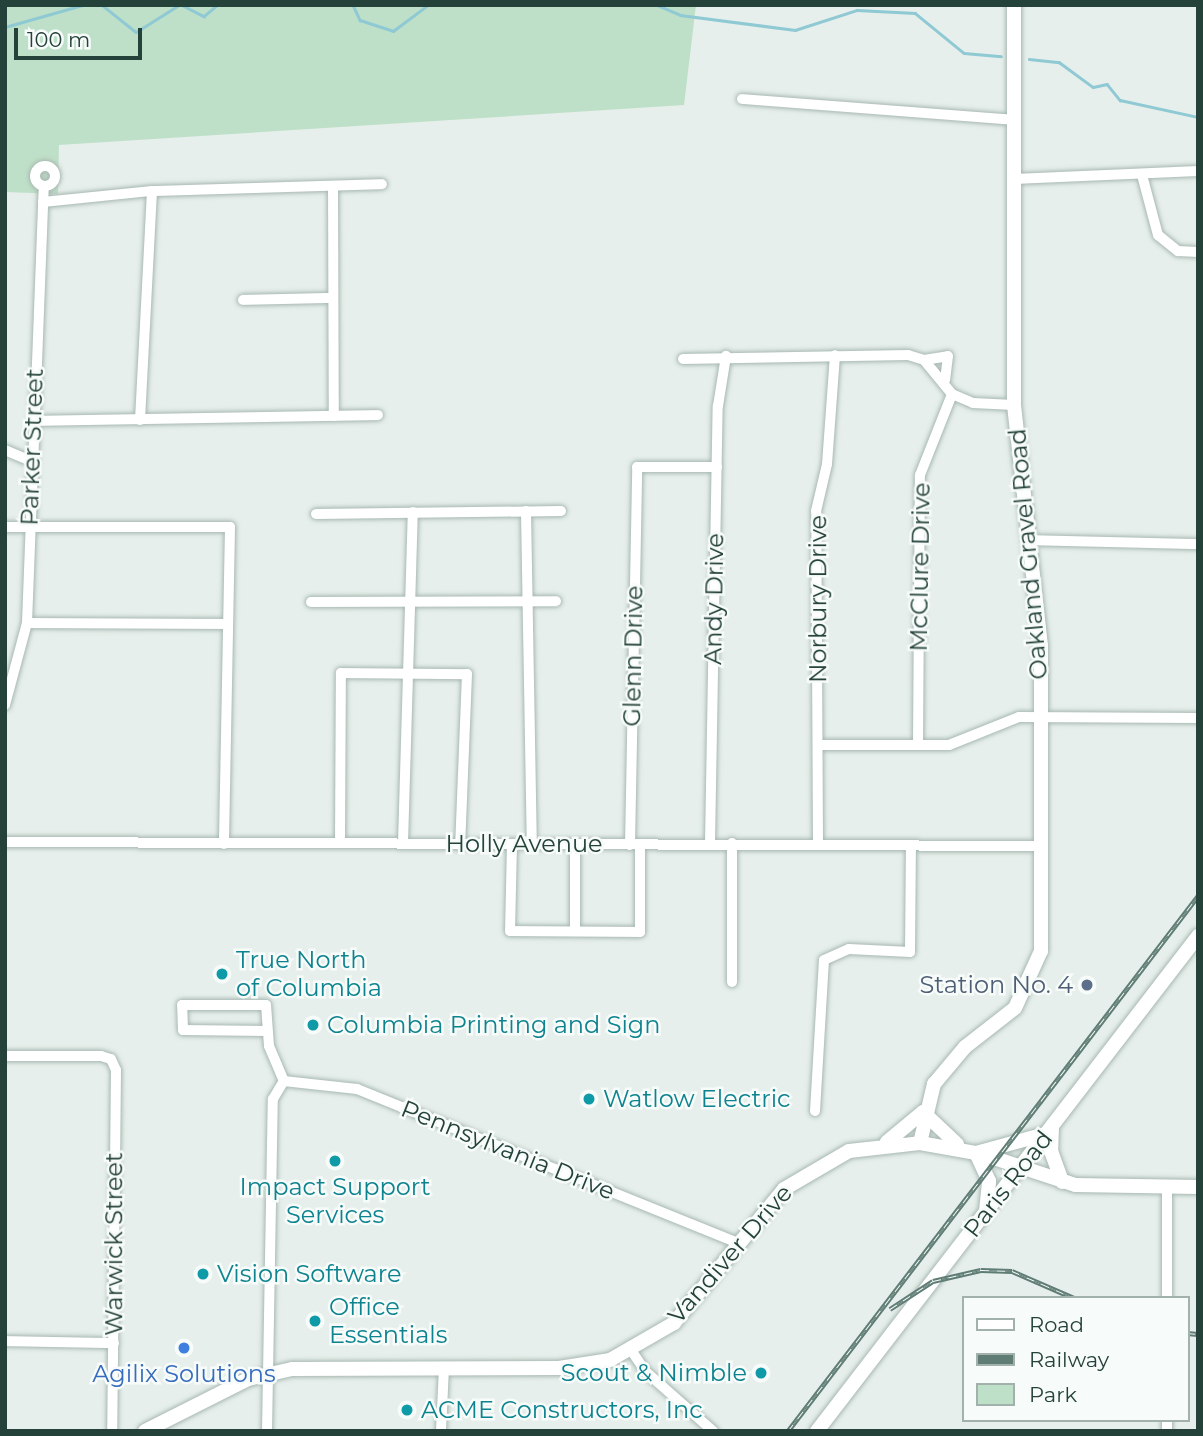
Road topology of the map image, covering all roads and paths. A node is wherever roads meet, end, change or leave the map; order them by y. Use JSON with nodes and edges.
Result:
{"nodes":[{"id":1,"x":1014,"y":5,"type":"edge"},
{"id":2,"x":742,"y":99,"type":"dead end"},
{"id":3,"x":1014,"y":120,"type":"junction"},
{"id":4,"x":1198,"y":171,"type":"edge"},
{"id":5,"x":1142,"y":175,"type":"junction"},
{"id":6,"x":1014,"y":179,"type":"junction"},
{"id":7,"x":382,"y":184,"type":"dead end"},
{"id":8,"x":44,"y":186,"type":"dead end"},
{"id":9,"x":333,"y":186,"type":"junction"},
{"id":10,"x":152,"y":191,"type":"junction"},
{"id":11,"x":43,"y":202,"type":"junction"},
{"id":12,"x":1198,"y":252,"type":"edge"},
{"id":13,"x":333,"y":298,"type":"junction"},
{"id":14,"x":243,"y":300,"type":"dead end"},
{"id":15,"x":835,"y":355,"type":"junction"},
{"id":16,"x":726,"y":356,"type":"junction"},
{"id":17,"x":683,"y":359,"type":"dead end"},
{"id":18,"x":924,"y":360,"type":"junction"},
{"id":19,"x":945,"y":380,"type":"junction"},
{"id":20,"x":952,"y":394,"type":"junction"},
{"id":21,"x":1014,"y":405,"type":"junction"},
{"id":22,"x":378,"y":415,"type":"dead end"},
{"id":23,"x":334,"y":416,"type":"junction"},
{"id":24,"x":140,"y":419,"type":"junction"},
{"id":25,"x":33,"y":421,"type":"junction"},
{"id":26,"x":5,"y":450,"type":"edge"},
{"id":27,"x":31,"y":461,"type":"junction"},
{"id":28,"x":717,"y":467,"type":"junction"},
{"id":29,"x":526,"y":511,"type":"junction"},
{"id":30,"x":561,"y":511,"type":"dead end"},
{"id":31,"x":413,"y":512,"type":"junction"},
{"id":32,"x":316,"y":514,"type":"dead end"},
{"id":33,"x":5,"y":527,"type":"edge"},
{"id":34,"x":29,"y":527,"type":"junction"},
{"id":35,"x":1029,"y":540,"type":"junction"},
{"id":36,"x":1198,"y":544,"type":"edge"},
{"id":37,"x":556,"y":601,"type":"dead end"},
{"id":38,"x":311,"y":602,"type":"dead end"},
{"id":39,"x":409,"y":603,"type":"junction"},
{"id":40,"x":528,"y":603,"type":"junction"},
{"id":41,"x":27,"y":623,"type":"junction"},
{"id":42,"x":228,"y":624,"type":"junction"},
{"id":43,"x":406,"y":672,"type":"junction"},
{"id":44,"x":6,"y":699,"type":"edge"},
{"id":45,"x":1042,"y":716,"type":"junction"},
{"id":46,"x":1198,"y":718,"type":"edge"},
{"id":47,"x":818,"y":745,"type":"junction"},
{"id":48,"x":918,"y":746,"type":"junction"},
{"id":49,"x":5,"y":842,"type":"edge"},
{"id":50,"x":340,"y":842,"type":"junction"},
{"id":51,"x":402,"y":843,"type":"junction"},
{"id":52,"x":532,"y":843,"type":"junction"},
{"id":53,"x":224,"y":844,"type":"junction"},
{"id":54,"x":512,"y":844,"type":"junction"},
{"id":55,"x":575,"y":844,"type":"junction"},
{"id":56,"x":635,"y":844,"type":"junction"},
{"id":57,"x":710,"y":844,"type":"junction"},
{"id":58,"x":732,"y":844,"type":"junction"},
{"id":59,"x":818,"y":844,"type":"junction"},
{"id":60,"x":460,"y":845,"type":"junction"},
{"id":61,"x":911,"y":846,"type":"junction"},
{"id":62,"x":1042,"y":846,"type":"junction"},
{"id":63,"x":575,"y":931,"type":"junction"},
{"id":64,"x":1198,"y":936,"type":"edge"},
{"id":65,"x":732,"y":982,"type":"dead end"},
{"id":66,"x":267,"y":1031,"type":"junction"},
{"id":67,"x":5,"y":1055,"type":"edge"},
{"id":68,"x":280,"y":1084,"type":"junction"},
{"id":69,"x":815,"y":1111,"type":"dead end"},
{"id":70,"x":923,"y":1112,"type":"junction"},
{"id":71,"x":1049,"y":1131,"type":"junction"},
{"id":72,"x":920,"y":1143,"type":"junction"},
{"id":73,"x":880,"y":1144,"type":"junction"},
{"id":74,"x":973,"y":1152,"type":"junction"},
{"id":75,"x":1019,"y":1169,"type":"junction"},
{"id":76,"x":1062,"y":1182,"type":"junction"},
{"id":77,"x":1167,"y":1187,"type":"junction"},
{"id":78,"x":1198,"y":1187,"type":"edge"},
{"id":79,"x":986,"y":1212,"type":"junction"},
{"id":80,"x":738,"y":1243,"type":"junction"},
{"id":81,"x":1167,"y":1296,"type":"edge"},
{"id":82,"x":5,"y":1341,"type":"edge"},
{"id":83,"x":114,"y":1343,"type":"junction"},
{"id":84,"x":631,"y":1350,"type":"junction"},
{"id":85,"x":444,"y":1367,"type":"junction"},
{"id":86,"x":267,"y":1373,"type":"junction"},
{"id":87,"x":112,"y":1431,"type":"edge"},
{"id":88,"x":145,"y":1431,"type":"edge"},
{"id":89,"x":267,"y":1431,"type":"edge"},
{"id":90,"x":441,"y":1431,"type":"edge"},
{"id":91,"x":713,"y":1431,"type":"edge"},
{"id":92,"x":817,"y":1431,"type":"edge"}],
"edges":[{"from":1,"to":3,"type":"main road","name":"Oakland Gravel Road"},
{"from":2,"to":3,"type":"street"},
{"from":3,"to":6,"type":"main road","name":"Oakland Gravel Road"},
{"from":4,"to":5,"type":"street"},
{"from":5,"to":6,"type":"street"},
{"from":5,"to":12,"type":"street"},
{"from":6,"to":21,"type":"main road","name":"Oakland Gravel Road"},
{"from":7,"to":9,"type":"street"},
{"from":8,"to":11,"type":"street","name":"Parker Street"},
{"from":9,"to":10,"type":"street"},
{"from":9,"to":13,"type":"street"},
{"from":10,"to":11,"type":"street"},
{"from":10,"to":24,"type":"street"},
{"from":11,"to":25,"type":"street","name":"Parker Street"},
{"from":13,"to":14,"type":"street"},
{"from":13,"to":23,"type":"street"},
{"from":15,"to":16,"type":"street"},
{"from":15,"to":18,"type":"street"},
{"from":15,"to":47,"type":"street","name":"Norbury Drive"},
{"from":16,"to":17,"type":"street"},
{"from":16,"to":28,"type":"street","name":"Andy Drive"},
{"from":18,"to":19,"type":"street"},
{"from":18,"to":19,"type":"street"},
{"from":19,"to":20,"type":"street"},
{"from":20,"to":21,"type":"street"},
{"from":20,"to":48,"type":"street","name":"McClure Drive"},
{"from":21,"to":35,"type":"main road","name":"Oakland Gravel Road"},
{"from":22,"to":23,"type":"street"},
{"from":23,"to":24,"type":"street"},
{"from":24,"to":25,"type":"street"},
{"from":25,"to":27,"type":"street","name":"Parker Street"},
{"from":26,"to":27,"type":"street"},
{"from":27,"to":34,"type":"street","name":"Parker Street"},
{"from":28,"to":56,"type":"street","name":"Glenn Drive"},
{"from":28,"to":57,"type":"street","name":"Andy Drive"},
{"from":29,"to":30,"type":"street"},
{"from":29,"to":31,"type":"street"},
{"from":29,"to":40,"type":"street"},
{"from":31,"to":32,"type":"street"},
{"from":31,"to":39,"type":"street"},
{"from":33,"to":34,"type":"street"},
{"from":34,"to":41,"type":"street","name":"Parker Street"},
{"from":34,"to":42,"type":"street"},
{"from":35,"to":36,"type":"street"},
{"from":35,"to":45,"type":"main road","name":"Oakland Gravel Road"},
{"from":37,"to":40,"type":"street"},
{"from":38,"to":39,"type":"street"},
{"from":39,"to":40,"type":"street"},
{"from":39,"to":43,"type":"street"},
{"from":40,"to":52,"type":"street"},
{"from":41,"to":42,"type":"street"},
{"from":41,"to":44,"type":"street","name":"Parker Street"},
{"from":42,"to":53,"type":"street"},
{"from":43,"to":50,"type":"street"},
{"from":43,"to":51,"type":"street"},
{"from":43,"to":60,"type":"street"},
{"from":45,"to":46,"type":"street"},
{"from":45,"to":48,"type":"street"},
{"from":45,"to":62,"type":"main road","name":"Oakland Gravel Road"},
{"from":47,"to":48,"type":"street"},
{"from":47,"to":59,"type":"street","name":"Norbury Drive"},
{"from":49,"to":53,"type":"street","name":"Holly Avenue"},
{"from":50,"to":51,"type":"street","name":"Holly Avenue"},
{"from":50,"to":53,"type":"street","name":"Holly Avenue"},
{"from":51,"to":60,"type":"street","name":"Holly Avenue"},
{"from":52,"to":54,"type":"street","name":"Holly Avenue"},
{"from":52,"to":55,"type":"street","name":"Holly Avenue"},
{"from":54,"to":60,"type":"street","name":"Holly Avenue"},
{"from":54,"to":63,"type":"street"},
{"from":55,"to":56,"type":"street","name":"Holly Avenue"},
{"from":55,"to":63,"type":"street"},
{"from":56,"to":57,"type":"street","name":"Holly Avenue"},
{"from":56,"to":63,"type":"street","name":"Glenn Drive"},
{"from":57,"to":58,"type":"street","name":"Holly Avenue"},
{"from":58,"to":59,"type":"street","name":"Holly Avenue"},
{"from":58,"to":65,"type":"street"},
{"from":59,"to":61,"type":"street","name":"Holly Avenue"},
{"from":61,"to":62,"type":"street","name":"Holly Avenue"},
{"from":61,"to":69,"type":"street"},
{"from":62,"to":70,"type":"main road","name":"Oakland Gravel Road"},
{"from":64,"to":71,"type":"main road","name":"Paris Road"},
{"from":66,"to":66,"type":"street"},
{"from":66,"to":68,"type":"street"},
{"from":67,"to":83,"type":"street","name":"Warwick Street"},
{"from":68,"to":80,"type":"street","name":"Pennsylvania Drive"},
{"from":68,"to":86,"type":"street"},
{"from":70,"to":72,"type":"main road","name":"Oakland Gravel Road"},
{"from":70,"to":73,"type":"main road"},
{"from":70,"to":74,"type":"main road"},
{"from":71,"to":74,"type":"main road"},
{"from":71,"to":75,"type":"main road","name":"Paris Road"},
{"from":71,"to":76,"type":"main road"},
{"from":72,"to":73,"type":"main road","name":"Vandiver Drive"},
{"from":72,"to":74,"type":"main road","name":"Vandiver Drive"},
{"from":73,"to":80,"type":"main road","name":"Vandiver Drive"},
{"from":74,"to":75,"type":"main road","name":"Vandiver Drive"},
{"from":74,"to":79,"type":"main road"},
{"from":75,"to":76,"type":"main road","name":"Vandiver Drive"},
{"from":75,"to":79,"type":"main road","name":"Paris Road"},
{"from":76,"to":77,"type":"main road","name":"Vandiver Drive"},
{"from":77,"to":78,"type":"main road","name":"Vandiver Drive"},
{"from":77,"to":81,"type":"street"},
{"from":79,"to":92,"type":"main road","name":"Paris Road"},
{"from":80,"to":84,"type":"main road","name":"Vandiver Drive"},
{"from":82,"to":83,"type":"street"},
{"from":83,"to":87,"type":"street","name":"Warwick Street"},
{"from":84,"to":85,"type":"main road","name":"Vandiver Drive"},
{"from":84,"to":91,"type":"street"},
{"from":85,"to":86,"type":"main road","name":"Vandiver Drive"},
{"from":85,"to":90,"type":"street"},
{"from":86,"to":88,"type":"main road","name":"Vandiver Drive"},
{"from":86,"to":89,"type":"street"}]}
